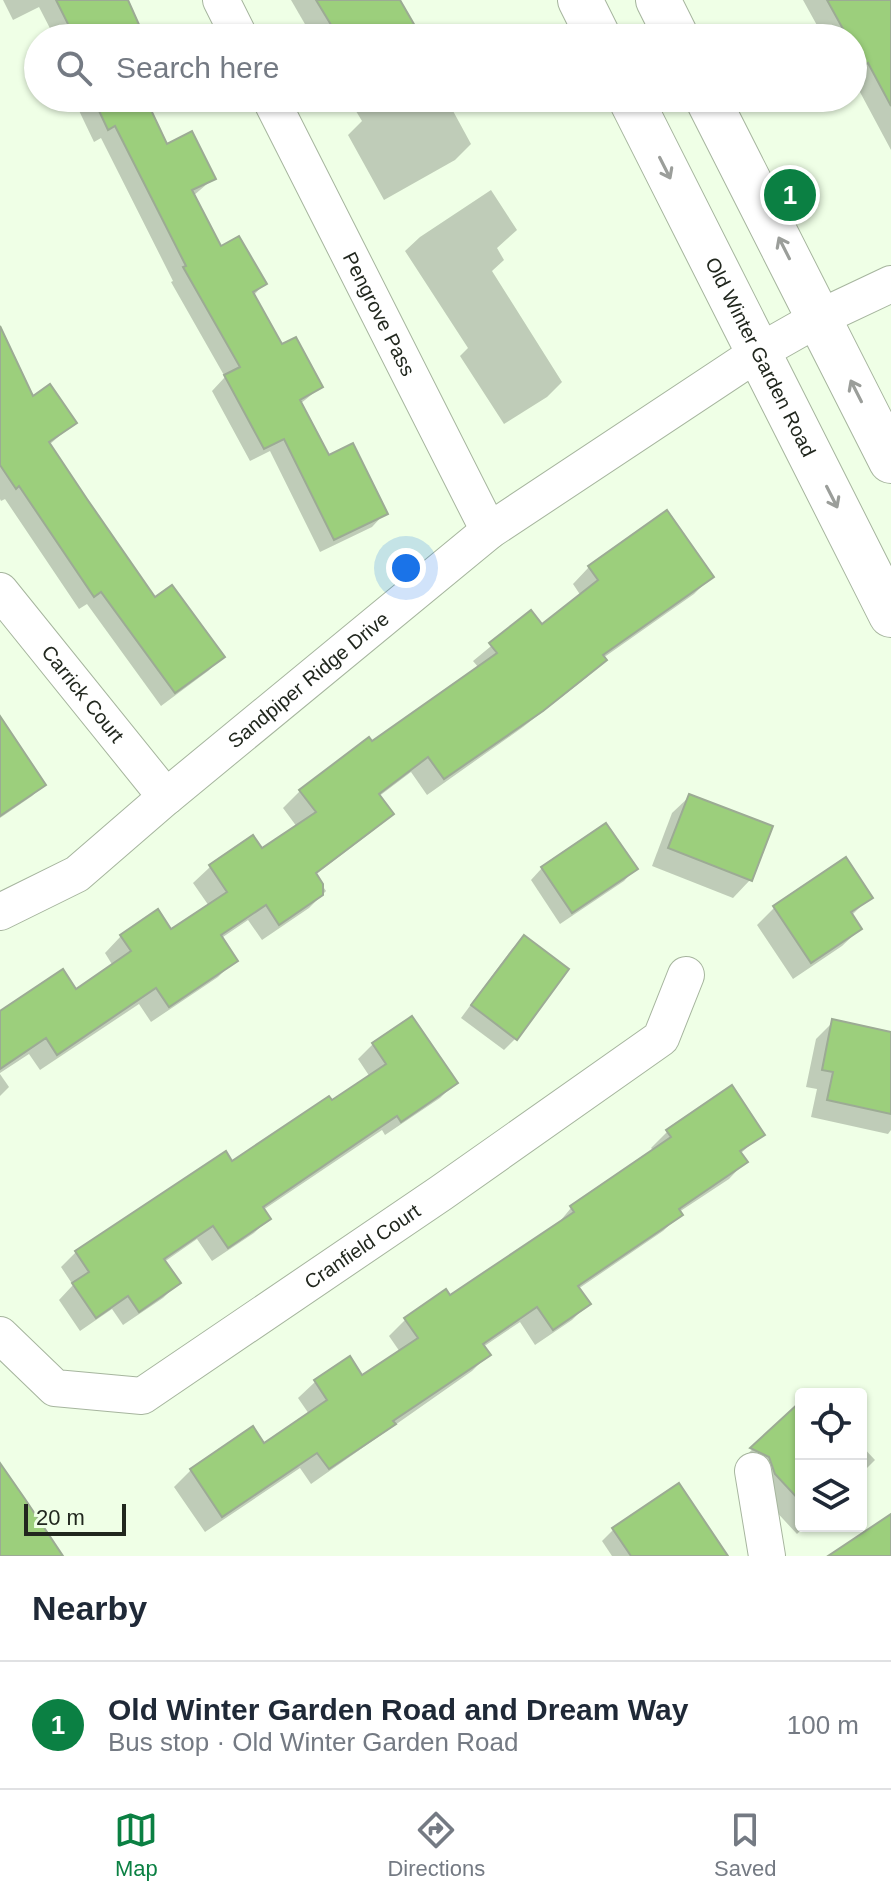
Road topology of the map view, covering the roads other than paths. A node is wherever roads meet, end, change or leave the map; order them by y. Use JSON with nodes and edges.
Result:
{"nodes":[{"id":1,"x":221,"y":0,"type":"edge"},
{"id":2,"x":580,"y":0,"type":"edge"},
{"id":3,"x":658,"y":0,"type":"edge"},
{"id":4,"x":233,"y":24,"type":"edge"},
{"id":5,"x":592,"y":24,"type":"edge"},
{"id":6,"x":670,"y":24,"type":"edge"},
{"id":7,"x":277,"y":112,"type":"edge"},
{"id":8,"x":637,"y":112,"type":"edge"},
{"id":9,"x":714,"y":112,"type":"edge"},
{"id":10,"x":891,"y":284,"type":"edge"},
{"id":11,"x":819,"y":318,"type":"junction"},
{"id":12,"x":759,"y":352,"type":"junction"},
{"id":13,"x":891,"y":461,"type":"edge"},
{"id":14,"x":489,"y":531,"type":"junction"},
{"id":15,"x":0,"y":591,"type":"edge"},
{"id":16,"x":891,"y":615,"type":"edge"},
{"id":17,"x":166,"y":797,"type":"junction"},
{"id":18,"x":0,"y":912,"type":"edge"},
{"id":19,"x":686,"y":975,"type":"dead end"},
{"id":20,"x":0,"y":1335,"type":"edge"},
{"id":21,"x":753,"y":1471,"type":"dead end"},
{"id":22,"x":767,"y":1556,"type":"edge"}],
"edges":[{"from":1,"to":4,"type":"street"},
{"from":2,"to":5,"type":"main road"},
{"from":3,"to":6,"type":"main road"},
{"from":7,"to":14,"type":"street","name":"Pengrove Pass"},
{"from":8,"to":12,"type":"main road","name":"Old Winter Garden Road","one_way":true},
{"from":11,"to":9,"type":"main road","one_way":true},
{"from":10,"to":11,"type":"street","name":"Sandpiper Ridge Drive"},
{"from":11,"to":12,"type":"street","name":"Sandpiper Ridge Drive"},
{"from":13,"to":11,"type":"main road","one_way":true},
{"from":12,"to":14,"type":"street","name":"Sandpiper Ridge Drive"},
{"from":12,"to":16,"type":"main road","name":"Old Winter Garden Road","one_way":true},
{"from":14,"to":17,"type":"street","name":"Sandpiper Ridge Drive"},
{"from":15,"to":17,"type":"street","name":"Carrick Court"},
{"from":17,"to":18,"type":"street","name":"Sandpiper Ridge Drive"},
{"from":19,"to":20,"type":"street","name":"Cranfield Court"},
{"from":21,"to":22,"type":"street"}]}
